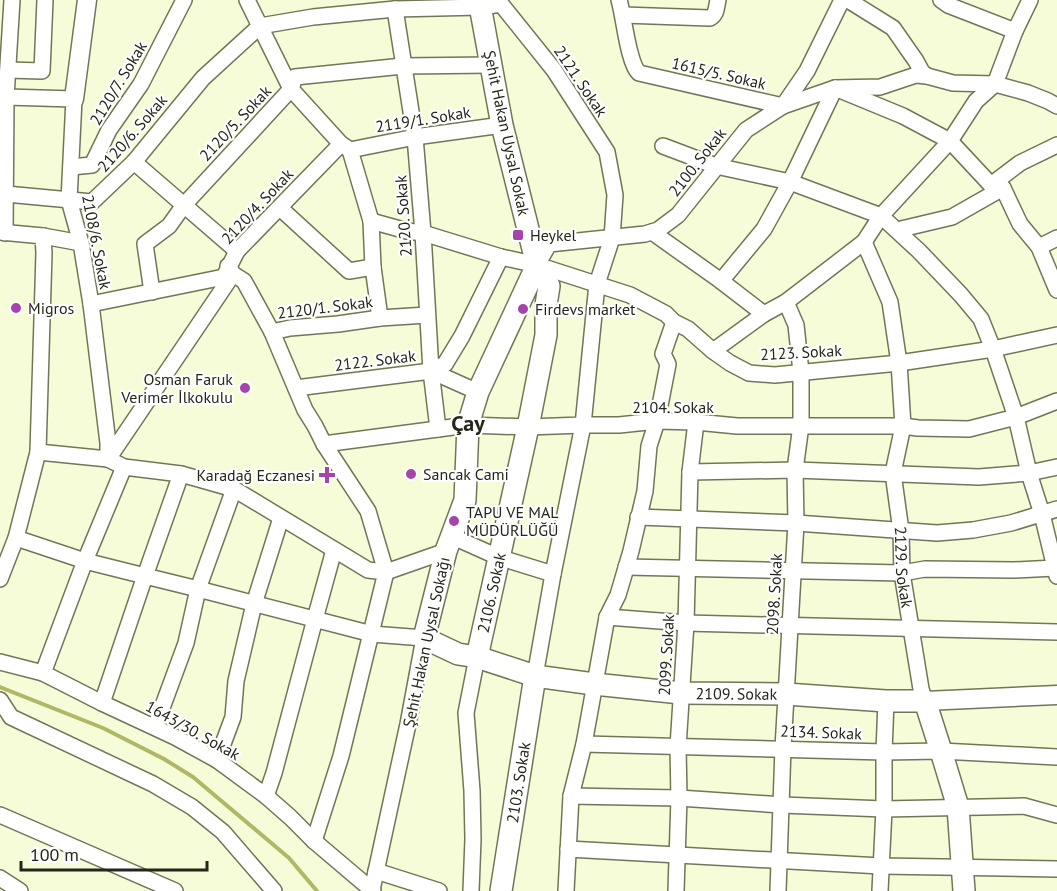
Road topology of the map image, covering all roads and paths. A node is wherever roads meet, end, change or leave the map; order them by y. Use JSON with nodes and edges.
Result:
{"nodes":[{"id":1,"x":12,"y":0,"type":"edge"},
{"id":2,"x":45,"y":0,"type":"edge"},
{"id":3,"x":87,"y":0,"type":"edge"},
{"id":4,"x":184,"y":0,"type":"edge"},
{"id":5,"x":248,"y":0,"type":"edge"},
{"id":6,"x":619,"y":0,"type":"edge"},
{"id":7,"x":718,"y":0,"type":"edge"},
{"id":8,"x":842,"y":0,"type":"edge"},
{"id":9,"x":848,"y":0,"type":"edge"},
{"id":10,"x":941,"y":0,"type":"edge"},
{"id":11,"x":1030,"y":0,"type":"edge"},
{"id":12,"x":480,"y":4,"type":"edge"},
{"id":13,"x":395,"y":9,"type":"junction"},
{"id":14,"x":623,"y":15,"type":"junction"},
{"id":15,"x":260,"y":26,"type":"junction"},
{"id":16,"x":1015,"y":31,"type":"junction"},
{"id":17,"x":492,"y":65,"type":"junction"},
{"id":18,"x":403,"y":66,"type":"junction"},
{"id":19,"x":8,"y":70,"type":"junction"},
{"id":20,"x":927,"y":76,"type":"junction"},
{"id":21,"x":995,"y":84,"type":"junction"},
{"id":22,"x":835,"y":88,"type":"junction"},
{"id":23,"x":291,"y":89,"type":"junction"},
{"id":24,"x":6,"y":97,"type":"junction"},
{"id":25,"x":74,"y":99,"type":"junction"},
{"id":26,"x":783,"y":106,"type":"junction"},
{"id":27,"x":1057,"y":106,"type":"edge"},
{"id":28,"x":502,"y":125,"type":"junction"},
{"id":29,"x":415,"y":137,"type":"junction"},
{"id":30,"x":950,"y":141,"type":"junction"},
{"id":31,"x":1057,"y":145,"type":"edge"},
{"id":32,"x":663,"y":146,"type":"dead end"},
{"id":33,"x":346,"y":147,"type":"junction"},
{"id":34,"x":134,"y":162,"type":"junction"},
{"id":35,"x":716,"y":166,"type":"junction"},
{"id":36,"x":71,"y":167,"type":"junction"},
{"id":37,"x":790,"y":182,"type":"junction"},
{"id":38,"x":997,"y":186,"type":"junction"},
{"id":39,"x":6,"y":194,"type":"junction"},
{"id":40,"x":69,"y":200,"type":"junction"},
{"id":41,"x":184,"y":205,"type":"junction"},
{"id":42,"x":280,"y":208,"type":"junction"},
{"id":43,"x":881,"y":216,"type":"junction"},
{"id":44,"x":370,"y":221,"type":"junction"},
{"id":45,"x":897,"y":230,"type":"junction"},
{"id":46,"x":2,"y":232,"type":"edge"},
{"id":47,"x":652,"y":232,"type":"junction"},
{"id":48,"x":423,"y":233,"type":"junction"},
{"id":49,"x":43,"y":236,"type":"junction"},
{"id":50,"x":612,"y":238,"type":"junction"},
{"id":51,"x":1057,"y":238,"type":"edge"},
{"id":52,"x":864,"y":242,"type":"junction"},
{"id":53,"x":81,"y":243,"type":"junction"},
{"id":54,"x":1039,"y":247,"type":"junction"},
{"id":55,"x":237,"y":251,"type":"junction"},
{"id":56,"x":501,"y":257,"type":"junction"},
{"id":57,"x":537,"y":265,"type":"junction"},
{"id":58,"x":373,"y":267,"type":"junction"},
{"id":59,"x":231,"y":270,"type":"junction"},
{"id":60,"x":721,"y":281,"type":"junction"},
{"id":61,"x":597,"y":284,"type":"junction"},
{"id":62,"x":1057,"y":290,"type":"edge"},
{"id":63,"x":152,"y":292,"type":"junction"},
{"id":64,"x":786,"y":302,"type":"junction"},
{"id":65,"x":91,"y":304,"type":"junction"},
{"id":66,"x":764,"y":314,"type":"junction"},
{"id":67,"x":427,"y":315,"type":"junction"},
{"id":68,"x":380,"y":318,"type":"junction"},
{"id":69,"x":674,"y":322,"type":"junction"},
{"id":70,"x":272,"y":332,"type":"junction"},
{"id":71,"x":1057,"y":335,"type":"edge"},
{"id":72,"x":993,"y":349,"type":"junction"},
{"id":73,"x":713,"y":351,"type":"junction"},
{"id":74,"x":900,"y":363,"type":"junction"},
{"id":75,"x":431,"y":371,"type":"junction"},
{"id":76,"x":801,"y":372,"type":"junction"},
{"id":77,"x":296,"y":388,"type":"junction"},
{"id":78,"x":478,"y":392,"type":"junction"},
{"id":79,"x":1057,"y":402,"type":"edge"},
{"id":80,"x":1016,"y":417,"type":"junction"},
{"id":81,"x":657,"y":421,"type":"junction"},
{"id":82,"x":696,"y":422,"type":"junction"},
{"id":83,"x":468,"y":425,"type":"junction"},
{"id":84,"x":583,"y":425,"type":"junction"},
{"id":85,"x":801,"y":425,"type":"junction"},
{"id":86,"x":903,"y":426,"type":"junction"},
{"id":87,"x":528,"y":427,"type":"junction"},
{"id":88,"x":438,"y":429,"type":"junction"},
{"id":89,"x":324,"y":444,"type":"junction"},
{"id":90,"x":38,"y":452,"type":"junction"},
{"id":91,"x":108,"y":459,"type":"junction"},
{"id":92,"x":124,"y":467,"type":"junction"},
{"id":93,"x":1057,"y":467,"type":"edge"},
{"id":94,"x":795,"y":470,"type":"junction"},
{"id":95,"x":690,"y":472,"type":"junction"},
{"id":96,"x":893,"y":473,"type":"junction"},
{"id":97,"x":1029,"y":473,"type":"junction"},
{"id":98,"x":181,"y":474,"type":"junction"},
{"id":99,"x":234,"y":489,"type":"junction"},
{"id":100,"x":1050,"y":512,"type":"edge"},
{"id":101,"x":638,"y":517,"type":"junction"},
{"id":102,"x":280,"y":518,"type":"junction"},
{"id":103,"x":689,"y":519,"type":"junction"},
{"id":104,"x":796,"y":523,"type":"junction"},
{"id":105,"x":901,"y":531,"type":"junction"},
{"id":106,"x":16,"y":538,"type":"junction"},
{"id":107,"x":448,"y":543,"type":"junction"},
{"id":108,"x":334,"y":550,"type":"junction"},
{"id":109,"x":498,"y":557,"type":"junction"},
{"id":110,"x":85,"y":561,"type":"junction"},
{"id":111,"x":626,"y":567,"type":"junction"},
{"id":112,"x":687,"y":568,"type":"junction"},
{"id":113,"x":793,"y":570,"type":"junction"},
{"id":114,"x":386,"y":572,"type":"junction"},
{"id":115,"x":1056,"y":572,"type":"edge"},
{"id":116,"x":553,"y":573,"type":"junction"},
{"id":117,"x":902,"y":573,"type":"junction"},
{"id":118,"x":144,"y":576,"type":"junction"},
{"id":119,"x":0,"y":579,"type":"edge"},
{"id":120,"x":198,"y":590,"type":"junction"},
{"id":121,"x":254,"y":604,"type":"junction"},
{"id":122,"x":608,"y":617,"type":"junction"},
{"id":123,"x":315,"y":619,"type":"junction"},
{"id":124,"x":686,"y":623,"type":"junction"},
{"id":125,"x":790,"y":626,"type":"junction"},
{"id":126,"x":912,"y":628,"type":"junction"},
{"id":127,"x":1057,"y":632,"type":"edge"},
{"id":128,"x":372,"y":634,"type":"junction"},
{"id":129,"x":423,"y":638,"type":"junction"},
{"id":130,"x":477,"y":657,"type":"junction"},
{"id":131,"x":0,"y":662,"type":"edge"},
{"id":132,"x":43,"y":673,"type":"junction"},
{"id":133,"x":535,"y":676,"type":"junction"},
{"id":134,"x":594,"y":684,"type":"junction"},
{"id":135,"x":681,"y":693,"type":"junction"},
{"id":136,"x":786,"y":694,"type":"junction"},
{"id":137,"x":1057,"y":694,"type":"edge"},
{"id":138,"x":0,"y":700,"type":"edge"},
{"id":139,"x":886,"y":701,"type":"junction"},
{"id":140,"x":925,"y":702,"type":"junction"},
{"id":141,"x":102,"y":703,"type":"junction"},
{"id":142,"x":155,"y":727,"type":"junction"},
{"id":143,"x":584,"y":744,"type":"junction"},
{"id":144,"x":678,"y":747,"type":"junction"},
{"id":145,"x":783,"y":748,"type":"junction"},
{"id":146,"x":884,"y":752,"type":"junction"},
{"id":147,"x":941,"y":752,"type":"junction"},
{"id":148,"x":1057,"y":757,"type":"edge"},
{"id":149,"x":218,"y":760,"type":"junction"},
{"id":150,"x":266,"y":796,"type":"junction"},
{"id":151,"x":571,"y":796,"type":"junction"},
{"id":152,"x":679,"y":798,"type":"junction"},
{"id":153,"x":782,"y":805,"type":"junction"},
{"id":154,"x":958,"y":807,"type":"junction"},
{"id":155,"x":884,"y":808,"type":"junction"},
{"id":156,"x":1057,"y":814,"type":"edge"},
{"id":157,"x":0,"y":815,"type":"edge"},
{"id":158,"x":314,"y":841,"type":"junction"},
{"id":159,"x":568,"y":849,"type":"junction"},
{"id":160,"x":677,"y":856,"type":"junction"},
{"id":161,"x":780,"y":860,"type":"junction"},
{"id":162,"x":881,"y":866,"type":"junction"},
{"id":163,"x":963,"y":867,"type":"junction"},
{"id":164,"x":1057,"y":869,"type":"edge"},
{"id":165,"x":376,"y":872,"type":"junction"},
{"id":166,"x":0,"y":879,"type":"edge"},
{"id":167,"x":372,"y":890,"type":"edge"},
{"id":168,"x":20,"y":891,"type":"edge"},
{"id":169,"x":175,"y":891,"type":"edge"},
{"id":170,"x":274,"y":891,"type":"edge"},
{"id":171,"x":439,"y":891,"type":"edge"},
{"id":172,"x":471,"y":891,"type":"edge"},
{"id":173,"x":501,"y":891,"type":"edge"},
{"id":174,"x":566,"y":891,"type":"edge"},
{"id":175,"x":676,"y":891,"type":"edge"},
{"id":176,"x":778,"y":891,"type":"edge"},
{"id":177,"x":880,"y":891,"type":"edge"},
{"id":178,"x":964,"y":891,"type":"edge"}],
"edges":[{"from":1,"to":19,"type":"street"},
{"from":2,"to":19,"type":"street"},
{"from":3,"to":25,"type":"street"},
{"from":4,"to":36,"type":"street","name":"2120/7. Sokak"},
{"from":5,"to":15,"type":"street"},
{"from":6,"to":14,"type":"street","name":"1615/5. Sokak"},
{"from":7,"to":14,"type":"street"},
{"from":8,"to":26,"type":"street","name":"1615/5. Sokak"},
{"from":9,"to":20,"type":"street"},
{"from":10,"to":16,"type":"street"},
{"from":11,"to":16,"type":"street"},
{"from":12,"to":13,"type":"street","name":"2121. Sokak"},
{"from":12,"to":17,"type":"main road","name":"Şehit Hakan Uysal Sokak"},
{"from":12,"to":50,"type":"street","name":"2121. Sokak"},
{"from":13,"to":15,"type":"street","name":"2121. Sokak"},
{"from":13,"to":18,"type":"street","name":"2120. Sokak"},
{"from":14,"to":26,"type":"street","name":"1615/5. Sokak"},
{"from":15,"to":23,"type":"street"},
{"from":15,"to":34,"type":"street","name":"2120/6. Sokak"},
{"from":16,"to":21,"type":"street"},
{"from":17,"to":18,"type":"street","name":"2120/5. Sokak"},
{"from":17,"to":28,"type":"main road","name":"Şehit Hakan Uysal Sokak"},
{"from":18,"to":23,"type":"street","name":"2120/5. Sokak"},
{"from":18,"to":29,"type":"street","name":"2120. Sokak"},
{"from":19,"to":24,"type":"street"},
{"from":20,"to":21,"type":"street","name":"2100. Sokak"},
{"from":20,"to":22,"type":"street","name":"2100. Sokak"},
{"from":21,"to":27,"type":"street","name":"2100. Sokak"},
{"from":21,"to":30,"type":"street"},
{"from":22,"to":26,"type":"street","name":"2100. Sokak"},
{"from":22,"to":30,"type":"street"},
{"from":22,"to":37,"type":"street"},
{"from":23,"to":33,"type":"street"},
{"from":23,"to":41,"type":"street","name":"2120/5. Sokak"},
{"from":24,"to":25,"type":"street"},
{"from":24,"to":39,"type":"street"},
{"from":25,"to":36,"type":"street","name":"2108/6. Sokak"},
{"from":26,"to":35,"type":"street","name":"2100. Sokak"},
{"from":28,"to":29,"type":"street","name":"2119/1. Sokak"},
{"from":28,"to":57,"type":"main road","name":"Şehit Hakan Uysal Sokak"},
{"from":29,"to":33,"type":"street","name":"2119/1. Sokak"},
{"from":29,"to":48,"type":"street","name":"2120. Sokak"},
{"from":30,"to":38,"type":"street"},
{"from":30,"to":43,"type":"street"},
{"from":31,"to":38,"type":"street"},
{"from":32,"to":35,"type":"street"},
{"from":33,"to":42,"type":"street","name":"2120/4. Sokak"},
{"from":33,"to":44,"type":"street"},
{"from":34,"to":40,"type":"street","name":"2120/6. Sokak"},
{"from":34,"to":41,"type":"street"},
{"from":35,"to":37,"type":"street"},
{"from":35,"to":47,"type":"street","name":"2100. Sokak"},
{"from":36,"to":40,"type":"street","name":"2108/6. Sokak"},
{"from":37,"to":43,"type":"street"},
{"from":37,"to":60,"type":"street"},
{"from":38,"to":45,"type":"street"},
{"from":38,"to":54,"type":"street"},
{"from":39,"to":40,"type":"street","name":"2120/6. Sokak"},
{"from":39,"to":46,"type":"street"},
{"from":40,"to":53,"type":"street","name":"2108/6. Sokak"},
{"from":41,"to":55,"type":"street"},
{"from":41,"to":63,"type":"street","name":"2120/5. Sokak"},
{"from":42,"to":55,"type":"street","name":"2120/4. Sokak"},
{"from":42,"to":58,"type":"street"},
{"from":43,"to":45,"type":"street"},
{"from":43,"to":52,"type":"street"},
{"from":44,"to":48,"type":"street"},
{"from":44,"to":58,"type":"street"},
{"from":45,"to":72,"type":"street"},
{"from":46,"to":49,"type":"street"},
{"from":47,"to":50,"type":"street","name":"2100. Sokak"},
{"from":47,"to":60,"type":"street"},
{"from":48,"to":56,"type":"street"},
{"from":48,"to":67,"type":"street","name":"2120. Sokak"},
{"from":49,"to":53,"type":"street"},
{"from":49,"to":90,"type":"street"},
{"from":50,"to":57,"type":"street","name":"2100. Sokak"},
{"from":50,"to":61,"type":"street","name":"2121. Sokak"},
{"from":51,"to":54,"type":"street"},
{"from":52,"to":64,"type":"street"},
{"from":52,"to":74,"type":"street","name":"2129. Sokak"},
{"from":53,"to":65,"type":"street","name":"2108/6. Sokak"},
{"from":54,"to":62,"type":"street"},
{"from":55,"to":59,"type":"street","name":"2120/4. Sokak"},
{"from":56,"to":57,"type":"street"},
{"from":56,"to":75,"type":"street","name":"2122. Sokak"},
{"from":57,"to":61,"type":"street","name":"2123. Sokak"},
{"from":57,"to":78,"type":"main road","name":"Şehit Hakan Uysal Sokağı"},
{"from":57,"to":87,"type":"main road","name":"2106. Sokak"},
{"from":58,"to":68,"type":"street"},
{"from":59,"to":63,"type":"street","name":"2120/4. Sokak"},
{"from":59,"to":70,"type":"street","name":"2120/1. Sokak"},
{"from":59,"to":91,"type":"street"},
{"from":60,"to":66,"type":"street"},
{"from":61,"to":69,"type":"street","name":"2123. Sokak"},
{"from":61,"to":84,"type":"street","name":"2121. Sokak"},
{"from":63,"to":65,"type":"street","name":"2120/4. Sokak"},
{"from":64,"to":66,"type":"street"},
{"from":64,"to":76,"type":"street","name":"2098. Sokak"},
{"from":65,"to":91,"type":"street","name":"2108/6. Sokak"},
{"from":66,"to":73,"type":"street"},
{"from":67,"to":68,"type":"street","name":"2120/1. Sokak"},
{"from":67,"to":75,"type":"street","name":"2120. Sokak"},
{"from":68,"to":70,"type":"street","name":"2120/1. Sokak"},
{"from":69,"to":73,"type":"street","name":"2123. Sokak"},
{"from":69,"to":81,"type":"street"},
{"from":70,"to":77,"type":"street"},
{"from":71,"to":72,"type":"street","name":"2123. Sokak"},
{"from":72,"to":74,"type":"street","name":"2123. Sokak"},
{"from":72,"to":80,"type":"street"},
{"from":73,"to":76,"type":"street","name":"2123. Sokak"},
{"from":74,"to":76,"type":"street","name":"2123. Sokak"},
{"from":74,"to":86,"type":"street","name":"2129. Sokak"},
{"from":75,"to":77,"type":"street","name":"2122. Sokak"},
{"from":75,"to":78,"type":"street"},
{"from":75,"to":88,"type":"street","name":"2120. Sokak"},
{"from":76,"to":85,"type":"street","name":"2098. Sokak"},
{"from":77,"to":89,"type":"street"},
{"from":78,"to":83,"type":"main road","name":"Şehit Hakan Uysal Sokağı"},
{"from":79,"to":80,"type":"street","name":"2104. Sokak"},
{"from":80,"to":86,"type":"street","name":"2104. Sokak"},
{"from":80,"to":97,"type":"street"},
{"from":81,"to":82,"type":"street","name":"2104. Sokak"},
{"from":81,"to":84,"type":"street","name":"2104. Sokak"},
{"from":81,"to":101,"type":"street"},
{"from":82,"to":85,"type":"street","name":"2104. Sokak"},
{"from":82,"to":95,"type":"street","name":"2099. Sokak"},
{"from":83,"to":87,"type":"street","name":"2104. Sokak"},
{"from":83,"to":88,"type":"street","name":"2104. Sokak"},
{"from":83,"to":107,"type":"main road","name":"Şehit Hakan Uysal Sokağı"},
{"from":84,"to":87,"type":"street","name":"2104. Sokak"},
{"from":84,"to":116,"type":"street"},
{"from":85,"to":86,"type":"street","name":"2104. Sokak"},
{"from":85,"to":94,"type":"street","name":"2098. Sokak"},
{"from":86,"to":96,"type":"street","name":"2129. Sokak"},
{"from":87,"to":109,"type":"main road","name":"2106. Sokak"},
{"from":88,"to":89,"type":"street","name":"2104. Sokak"},
{"from":89,"to":114,"type":"street"},
{"from":90,"to":91,"type":"street"},
{"from":90,"to":106,"type":"street"},
{"from":91,"to":92,"type":"street"},
{"from":92,"to":98,"type":"street"},
{"from":92,"to":110,"type":"street"},
{"from":93,"to":97,"type":"street"},
{"from":94,"to":95,"type":"street"},
{"from":94,"to":96,"type":"street"},
{"from":94,"to":104,"type":"street","name":"2098. Sokak"},
{"from":95,"to":103,"type":"street","name":"2099. Sokak"},
{"from":96,"to":97,"type":"street"},
{"from":96,"to":105,"type":"street","name":"2129. Sokak"},
{"from":97,"to":100,"type":"street"},
{"from":98,"to":99,"type":"street"},
{"from":98,"to":118,"type":"street"},
{"from":99,"to":102,"type":"street"},
{"from":99,"to":120,"type":"street"},
{"from":100,"to":105,"type":"street"},
{"from":100,"to":115,"type":"street"},
{"from":101,"to":103,"type":"street"},
{"from":101,"to":111,"type":"street"},
{"from":102,"to":108,"type":"street"},
{"from":102,"to":121,"type":"street"},
{"from":103,"to":104,"type":"street"},
{"from":103,"to":112,"type":"street","name":"2099. Sokak"},
{"from":104,"to":105,"type":"street"},
{"from":104,"to":113,"type":"street","name":"2098. Sokak"},
{"from":105,"to":117,"type":"street","name":"2129. Sokak"},
{"from":106,"to":110,"type":"street"},
{"from":106,"to":119,"type":"street"},
{"from":107,"to":109,"type":"street"},
{"from":107,"to":114,"type":"street"},
{"from":107,"to":129,"type":"main road","name":"Şehit Hakan Uysal Sokağı"},
{"from":108,"to":114,"type":"street"},
{"from":108,"to":123,"type":"street"},
{"from":109,"to":116,"type":"street"},
{"from":109,"to":130,"type":"main road","name":"2106. Sokak"},
{"from":110,"to":118,"type":"street"},
{"from":110,"to":132,"type":"street"},
{"from":111,"to":112,"type":"street"},
{"from":111,"to":122,"type":"street"},
{"from":112,"to":113,"type":"street"},
{"from":112,"to":124,"type":"street","name":"2099. Sokak"},
{"from":113,"to":117,"type":"street"},
{"from":113,"to":125,"type":"street","name":"2098. Sokak"},
{"from":114,"to":128,"type":"street"},
{"from":115,"to":117,"type":"street"},
{"from":116,"to":133,"type":"street"},
{"from":117,"to":126,"type":"street","name":"2129. Sokak"},
{"from":118,"to":120,"type":"street"},
{"from":118,"to":141,"type":"street"},
{"from":120,"to":121,"type":"street"},
{"from":120,"to":142,"type":"street"},
{"from":121,"to":123,"type":"street"},
{"from":121,"to":149,"type":"street"},
{"from":122,"to":124,"type":"street"},
{"from":122,"to":134,"type":"street"},
{"from":123,"to":128,"type":"street"},
{"from":123,"to":150,"type":"street"},
{"from":124,"to":125,"type":"street"},
{"from":124,"to":135,"type":"street","name":"2099. Sokak"},
{"from":125,"to":126,"type":"street"},
{"from":125,"to":136,"type":"street","name":"2098. Sokak"},
{"from":126,"to":127,"type":"street"},
{"from":126,"to":140,"type":"street","name":"2129. Sokak"},
{"from":128,"to":129,"type":"street"},
{"from":128,"to":158,"type":"street"},
{"from":129,"to":130,"type":"main road","name":"2109. Sokak"},
{"from":129,"to":165,"type":"street","name":"Şehit Hakan Uysal Sokağı"},
{"from":130,"to":133,"type":"main road","name":"2109. Sokak"},
{"from":130,"to":172,"type":"street","name":"2106. Sokak"},
{"from":131,"to":132,"type":"street","name":"1643/30. Sokak"},
{"from":132,"to":141,"type":"street","name":"1643/30. Sokak"},
{"from":133,"to":134,"type":"main road","name":"2109. Sokak"},
{"from":133,"to":173,"type":"main road","name":"2103. Sokak"},
{"from":134,"to":135,"type":"main road","name":"2109. Sokak"},
{"from":134,"to":143,"type":"street"},
{"from":135,"to":136,"type":"main road","name":"2109. Sokak"},
{"from":135,"to":144,"type":"street","name":"2099. Sokak"},
{"from":136,"to":139,"type":"main road","name":"2109. Sokak"},
{"from":136,"to":145,"type":"street","name":"2098. Sokak"},
{"from":137,"to":140,"type":"street","name":"2109. Sokak"},
{"from":138,"to":170,"type":"street"},
{"from":139,"to":140,"type":"main road","name":"2109. Sokak"},
{"from":139,"to":146,"type":"street"},
{"from":140,"to":147,"type":"main road","name":"2129. Sokak"},
{"from":141,"to":142,"type":"street","name":"1643/30. Sokak"},
{"from":142,"to":149,"type":"street","name":"1643/30. Sokak"},
{"from":143,"to":144,"type":"street","name":"2134. Sokak"},
{"from":143,"to":151,"type":"street"},
{"from":144,"to":145,"type":"street","name":"2134. Sokak"},
{"from":144,"to":152,"type":"street","name":"2099. Sokak"},
{"from":145,"to":146,"type":"street","name":"2134. Sokak"},
{"from":145,"to":153,"type":"street","name":"2098. Sokak"},
{"from":146,"to":147,"type":"street","name":"2134. Sokak"},
{"from":146,"to":155,"type":"street"},
{"from":147,"to":148,"type":"street","name":"2134. Sokak"},
{"from":147,"to":154,"type":"main road","name":"2129. Sokak"},
{"from":149,"to":150,"type":"street","name":"1643/30. Sokak"},
{"from":150,"to":158,"type":"street","name":"1643/30. Sokak"},
{"from":151,"to":152,"type":"street"},
{"from":151,"to":159,"type":"street"},
{"from":152,"to":153,"type":"street"},
{"from":152,"to":160,"type":"street","name":"2099. Sokak"},
{"from":153,"to":155,"type":"street"},
{"from":153,"to":161,"type":"street","name":"2098. Sokak"},
{"from":154,"to":155,"type":"street"},
{"from":154,"to":156,"type":"street"},
{"from":154,"to":163,"type":"main road","name":"2129. Sokak"},
{"from":155,"to":162,"type":"street"},
{"from":157,"to":169,"type":"street"},
{"from":158,"to":167,"type":"street","name":"1643/30. Sokak"},
{"from":159,"to":160,"type":"street"},
{"from":159,"to":174,"type":"street"},
{"from":160,"to":161,"type":"street"},
{"from":160,"to":175,"type":"street","name":"2099. Sokak"},
{"from":161,"to":162,"type":"street"},
{"from":161,"to":176,"type":"street","name":"2098. Sokak"},
{"from":162,"to":163,"type":"street"},
{"from":162,"to":177,"type":"street"},
{"from":163,"to":164,"type":"street"},
{"from":163,"to":178,"type":"main road","name":"2129. Sokak"},
{"from":165,"to":167,"type":"street","name":"Şehit Hakan Uysal Sokağı"},
{"from":165,"to":171,"type":"street"},
{"from":166,"to":168,"type":"street"}]}
